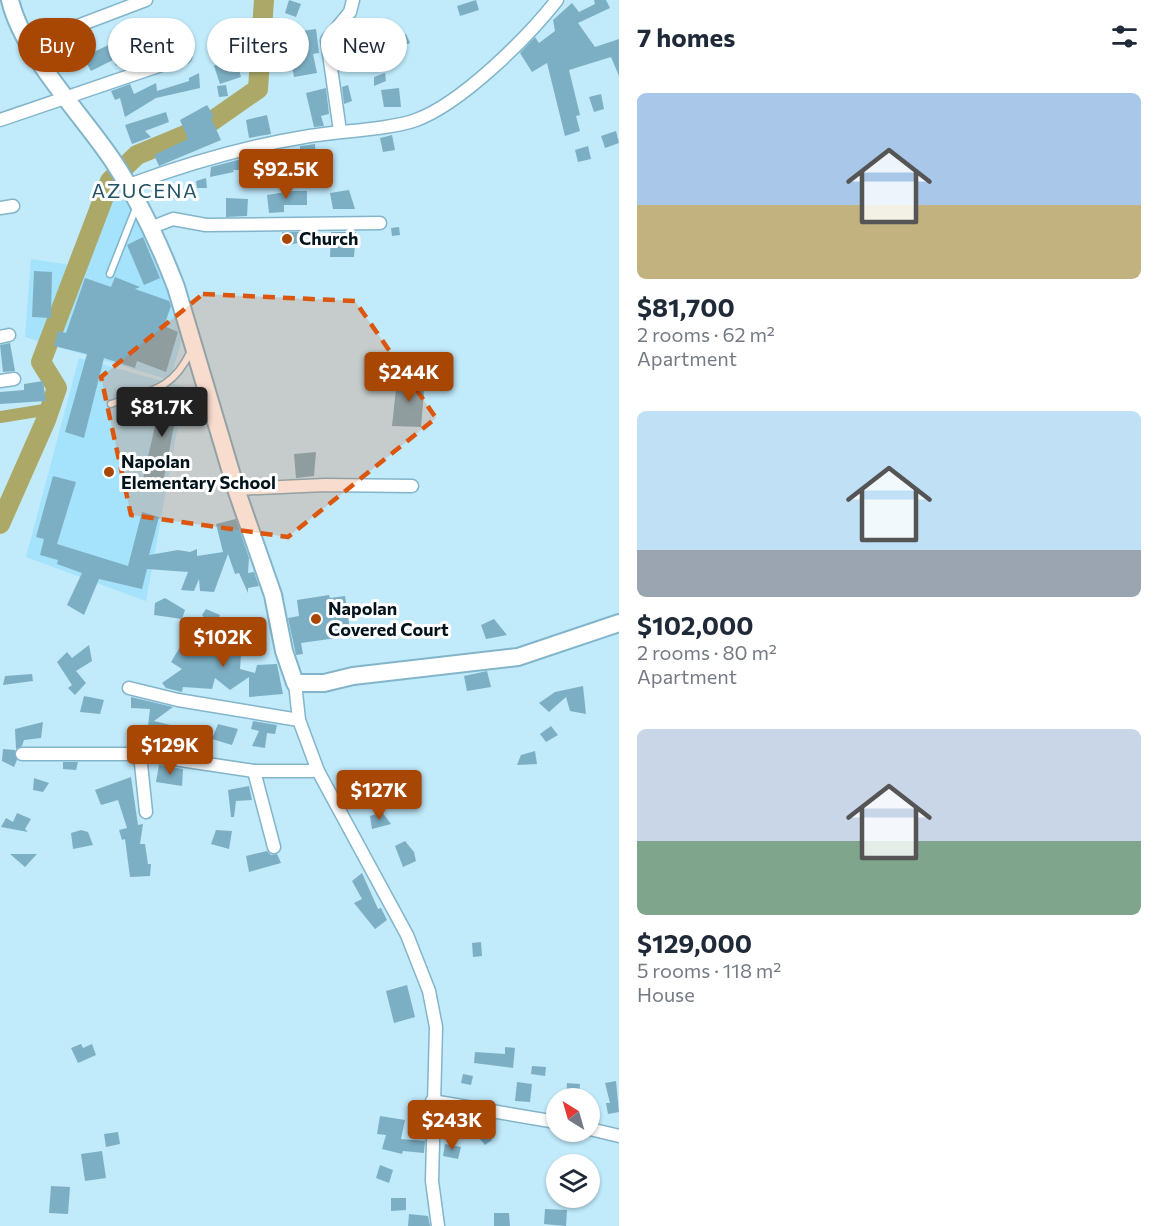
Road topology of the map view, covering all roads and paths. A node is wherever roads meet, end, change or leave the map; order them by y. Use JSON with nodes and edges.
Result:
{"nodes":[{"id":1,"x":10,"y":0,"type":"edge"},
{"id":2,"x":146,"y":0,"type":"edge"},
{"id":3,"x":353,"y":0,"type":"edge"},
{"id":4,"x":557,"y":0,"type":"edge"},
{"id":5,"x":18,"y":18,"type":"edge"},
{"id":6,"x":96,"y":19,"type":"edge"},
{"id":7,"x":49,"y":72,"type":"edge"},
{"id":8,"x":142,"y":72,"type":"edge"},
{"id":9,"x":67,"y":98,"type":"junction"},
{"id":10,"x":0,"y":120,"type":"edge"},
{"id":11,"x":340,"y":131,"type":"junction"},
{"id":12,"x":121,"y":173,"type":"junction"},
{"id":13,"x":138,"y":202,"type":"junction"},
{"id":14,"x":380,"y":223,"type":"dead end"},
{"id":15,"x":150,"y":228,"type":"junction"},
{"id":16,"x":110,"y":274,"type":"dead end"},
{"id":17,"x":194,"y":346,"type":"junction"},
{"id":18,"x":14,"y":380,"type":"dead end"},
{"id":19,"x":0,"y":381,"type":"edge"},
{"id":20,"x":111,"y":404,"type":"dead end"},
{"id":21,"x":412,"y":486,"type":"dead end"},
{"id":22,"x":236,"y":489,"type":"junction"},
{"id":23,"x":619,"y":623,"type":"edge"},
{"id":24,"x":295,"y":683,"type":"junction"},
{"id":25,"x":129,"y":688,"type":"dead end"},
{"id":26,"x":299,"y":720,"type":"junction"},
{"id":27,"x":22,"y":754,"type":"dead end"},
{"id":28,"x":140,"y":754,"type":"junction"},
{"id":29,"x":254,"y":771,"type":"junction"},
{"id":30,"x":318,"y":771,"type":"junction"},
{"id":31,"x":146,"y":812,"type":"dead end"},
{"id":32,"x":274,"y":847,"type":"dead end"},
{"id":33,"x":432,"y":1101,"type":"junction"},
{"id":34,"x":546,"y":1120,"type":"edge"},
{"id":35,"x":600,"y":1131,"type":"edge"},
{"id":36,"x":619,"y":1136,"type":"edge"},
{"id":37,"x":438,"y":1226,"type":"edge"}],
"edges":[{"from":1,"to":5,"type":"street"},
{"from":2,"to":6,"type":"street"},
{"from":3,"to":11,"type":"street"},
{"from":4,"to":11,"type":"street"},
{"from":7,"to":9,"type":"street"},
{"from":8,"to":9,"type":"street"},
{"from":9,"to":10,"type":"street"},
{"from":9,"to":12,"type":"street"},
{"from":11,"to":12,"type":"street"},
{"from":12,"to":13,"type":"street"},
{"from":13,"to":15,"type":"street"},
{"from":13,"to":16,"type":"lane"},
{"from":14,"to":15,"type":"street"},
{"from":15,"to":17,"type":"street"},
{"from":17,"to":20,"type":"lane"},
{"from":17,"to":22,"type":"street"},
{"from":18,"to":19,"type":"street"},
{"from":21,"to":22,"type":"street"},
{"from":22,"to":24,"type":"street"},
{"from":23,"to":24,"type":"street"},
{"from":24,"to":26,"type":"street"},
{"from":25,"to":26,"type":"street"},
{"from":26,"to":30,"type":"street"},
{"from":27,"to":28,"type":"street"},
{"from":28,"to":29,"type":"street"},
{"from":28,"to":31,"type":"street"},
{"from":29,"to":30,"type":"street"},
{"from":29,"to":32,"type":"street"},
{"from":30,"to":33,"type":"street"},
{"from":33,"to":34,"type":"street"},
{"from":33,"to":37,"type":"street"},
{"from":35,"to":36,"type":"street"}]}
